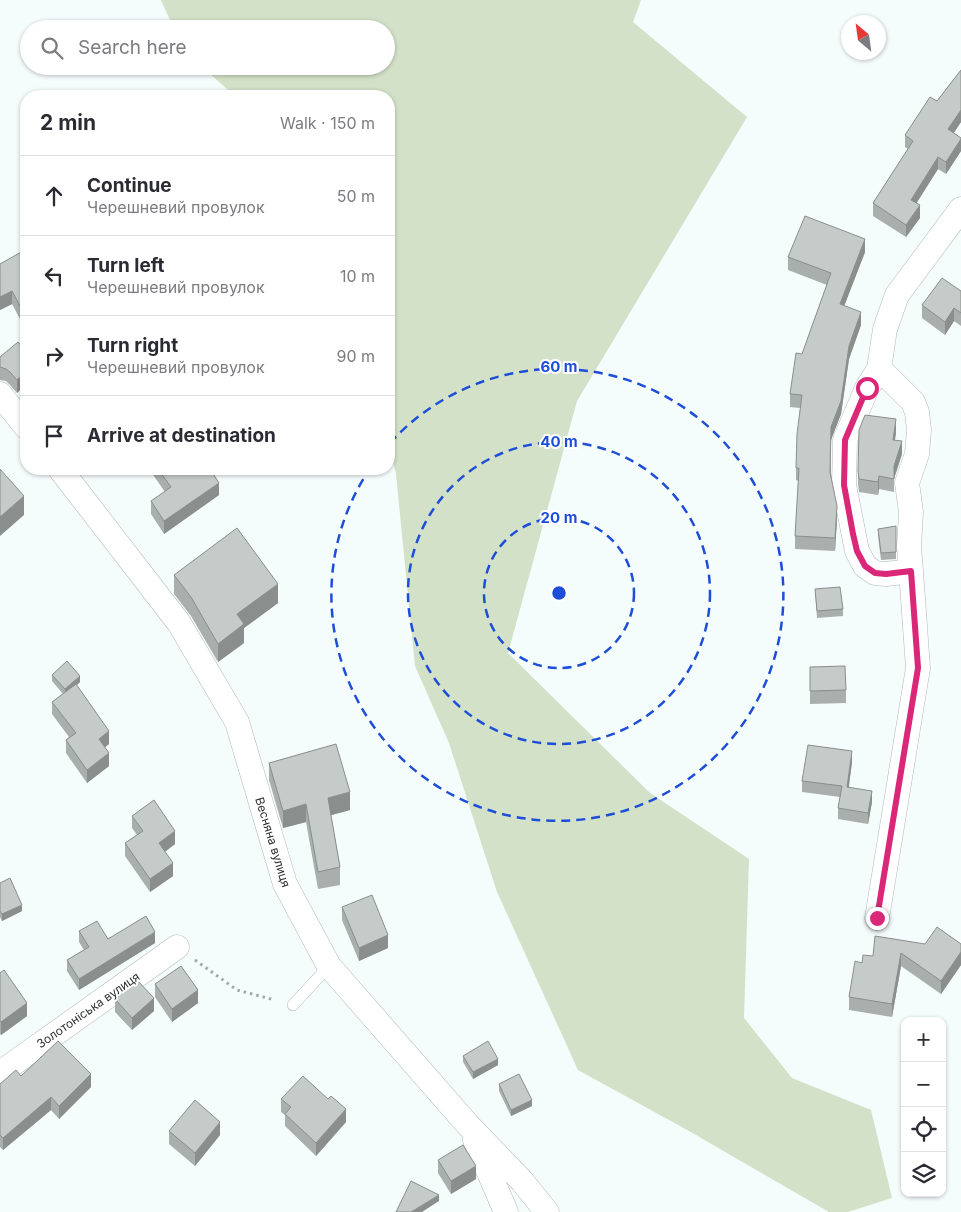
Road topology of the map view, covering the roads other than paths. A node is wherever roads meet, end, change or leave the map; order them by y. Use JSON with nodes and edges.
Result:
{"nodes":[{"id":1,"x":961,"y":209,"type":"edge"},
{"id":2,"x":879,"y":370,"type":"junction"},
{"id":3,"x":0,"y":394,"type":"edge"},
{"id":4,"x":20,"y":419,"type":"edge"},
{"id":5,"x":65,"y":475,"type":"edge"},
{"id":6,"x":911,"y":571,"type":"junction"},
{"id":7,"x":877,"y":918,"type":"dead end"},
{"id":8,"x":177,"y":947,"type":"road end"},
{"id":9,"x":329,"y":966,"type":"junction"},
{"id":10,"x":293,"y":1004,"type":"road end"},
{"id":11,"x":0,"y":1073,"type":"edge"},
{"id":12,"x":468,"y":1125,"type":"junction"},
{"id":13,"x":506,"y":1212,"type":"edge"},
{"id":14,"x":547,"y":1212,"type":"edge"}],
"edges":[{"from":1,"to":2,"type":"street"},
{"from":2,"to":6,"type":"street"},
{"from":2,"to":6,"type":"street"},
{"from":3,"to":4,"type":"street"},
{"from":5,"to":9,"type":"street","name":"Весняна вулиця"},
{"from":6,"to":7,"type":"street"},
{"from":8,"to":11,"type":"street","name":"Золотоніська вулиця"},
{"from":9,"to":10,"type":"lane"},
{"from":9,"to":12,"type":"street","name":"Весняна вулиця"},
{"from":12,"to":13,"type":"street"},
{"from":12,"to":14,"type":"street","name":"Весняна вулиця"}]}
